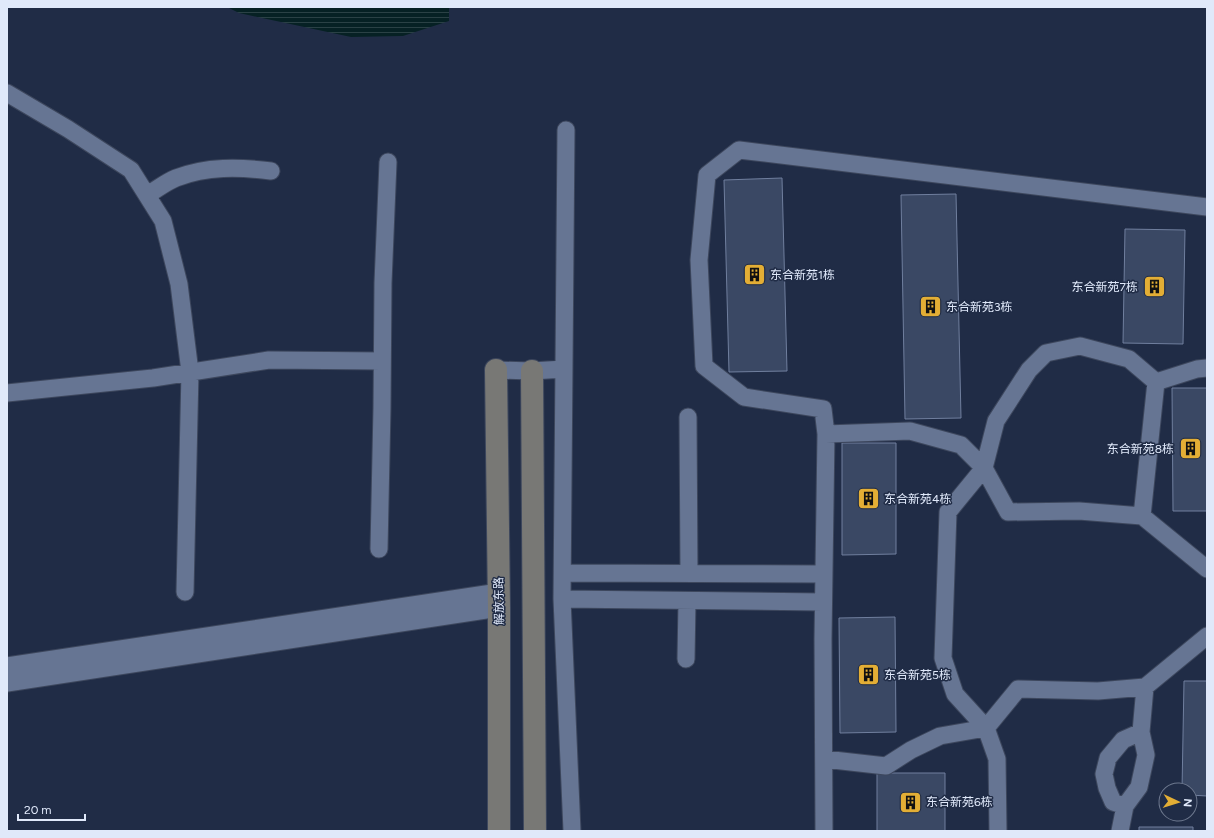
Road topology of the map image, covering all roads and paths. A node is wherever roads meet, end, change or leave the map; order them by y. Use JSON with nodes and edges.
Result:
{"nodes":[{"id":1,"x":7,"y":94,"type":"edge"},
{"id":2,"x":566,"y":130,"type":"dead end"},
{"id":3,"x":388,"y":162,"type":"dead end"},
{"id":4,"x":271,"y":171,"type":"dead end"},
{"id":5,"x":147,"y":195,"type":"junction"},
{"id":6,"x":1207,"y":207,"type":"edge"},
{"id":7,"x":382,"y":361,"type":"junction"},
{"id":8,"x":1207,"y":368,"type":"edge"},
{"id":9,"x":564,"y":369,"type":"junction"},
{"id":10,"x":496,"y":370,"type":"joint"},
{"id":11,"x":532,"y":371,"type":"junction"},
{"id":12,"x":190,"y":372,"type":"junction"},
{"id":13,"x":1156,"y":382,"type":"junction"},
{"id":14,"x":7,"y":393,"type":"edge"},
{"id":15,"x":688,"y":417,"type":"dead end"},
{"id":16,"x":826,"y":434,"type":"junction"},
{"id":17,"x":984,"y":468,"type":"junction"},
{"id":18,"x":1142,"y":516,"type":"junction"},
{"id":19,"x":378,"y":549,"type":"dead end"},
{"id":20,"x":1207,"y":569,"type":"edge"},
{"id":21,"x":563,"y":573,"type":"junction"},
{"id":22,"x":689,"y":573,"type":"junction"},
{"id":23,"x":824,"y":574,"type":"junction"},
{"id":24,"x":185,"y":592,"type":"dead end"},
{"id":25,"x":562,"y":599,"type":"junction"},
{"id":26,"x":499,"y":600,"type":"junction"},
{"id":27,"x":687,"y":601,"type":"junction"},
{"id":28,"x":823,"y":602,"type":"junction"},
{"id":29,"x":1207,"y":636,"type":"edge"},
{"id":30,"x":686,"y":659,"type":"dead end"},
{"id":31,"x":7,"y":666,"type":"edge"},
{"id":32,"x":7,"y":683,"type":"edge"},
{"id":33,"x":1145,"y":687,"type":"junction"},
{"id":34,"x":986,"y":728,"type":"junction"},
{"id":35,"x":1141,"y":732,"type":"junction"},
{"id":36,"x":824,"y":759,"type":"junction"},
{"id":37,"x":1125,"y":806,"type":"junction"},
{"id":38,"x":499,"y":831,"type":"edge"},
{"id":39,"x":535,"y":831,"type":"edge"},
{"id":40,"x":572,"y":831,"type":"edge"},
{"id":41,"x":824,"y":831,"type":"edge"},
{"id":42,"x":998,"y":831,"type":"edge"},
{"id":43,"x":1120,"y":831,"type":"edge"}],
"edges":[{"from":1,"to":5,"type":"street"},
{"from":2,"to":9,"type":"street"},
{"from":3,"to":7,"type":"street"},
{"from":4,"to":5,"type":"street"},
{"from":5,"to":12,"type":"street"},
{"from":6,"to":16,"type":"street"},
{"from":7,"to":12,"type":"street"},
{"from":7,"to":19,"type":"street"},
{"from":8,"to":13,"type":"street"},
{"from":9,"to":11,"type":"street"},
{"from":9,"to":21,"type":"street"},
{"from":10,"to":11,"type":"street"},
{"from":10,"to":26,"type":"main road","name":"解放东路"},
{"from":11,"to":39,"type":"main road"},
{"from":12,"to":14,"type":"street"},
{"from":12,"to":24,"type":"street"},
{"from":13,"to":17,"type":"street"},
{"from":13,"to":18,"type":"street"},
{"from":15,"to":22,"type":"street"},
{"from":16,"to":17,"type":"street"},
{"from":16,"to":23,"type":"street"},
{"from":17,"to":18,"type":"street"},
{"from":17,"to":34,"type":"street"},
{"from":18,"to":20,"type":"street"},
{"from":21,"to":22,"type":"street"},
{"from":21,"to":25,"type":"street"},
{"from":22,"to":23,"type":"street"},
{"from":23,"to":28,"type":"street"},
{"from":25,"to":27,"type":"street"},
{"from":25,"to":40,"type":"street"},
{"from":26,"to":31,"type":"street"},
{"from":26,"to":32,"type":"street"},
{"from":26,"to":38,"type":"main road","name":"解放东路"},
{"from":27,"to":28,"type":"street"},
{"from":27,"to":30,"type":"street"},
{"from":28,"to":36,"type":"street"},
{"from":29,"to":33,"type":"street"},
{"from":33,"to":34,"type":"street"},
{"from":33,"to":35,"type":"street"},
{"from":34,"to":36,"type":"street"},
{"from":34,"to":42,"type":"street"},
{"from":35,"to":37,"type":"street"},
{"from":35,"to":37,"type":"street"},
{"from":36,"to":41,"type":"street"},
{"from":37,"to":43,"type":"street"}]}
